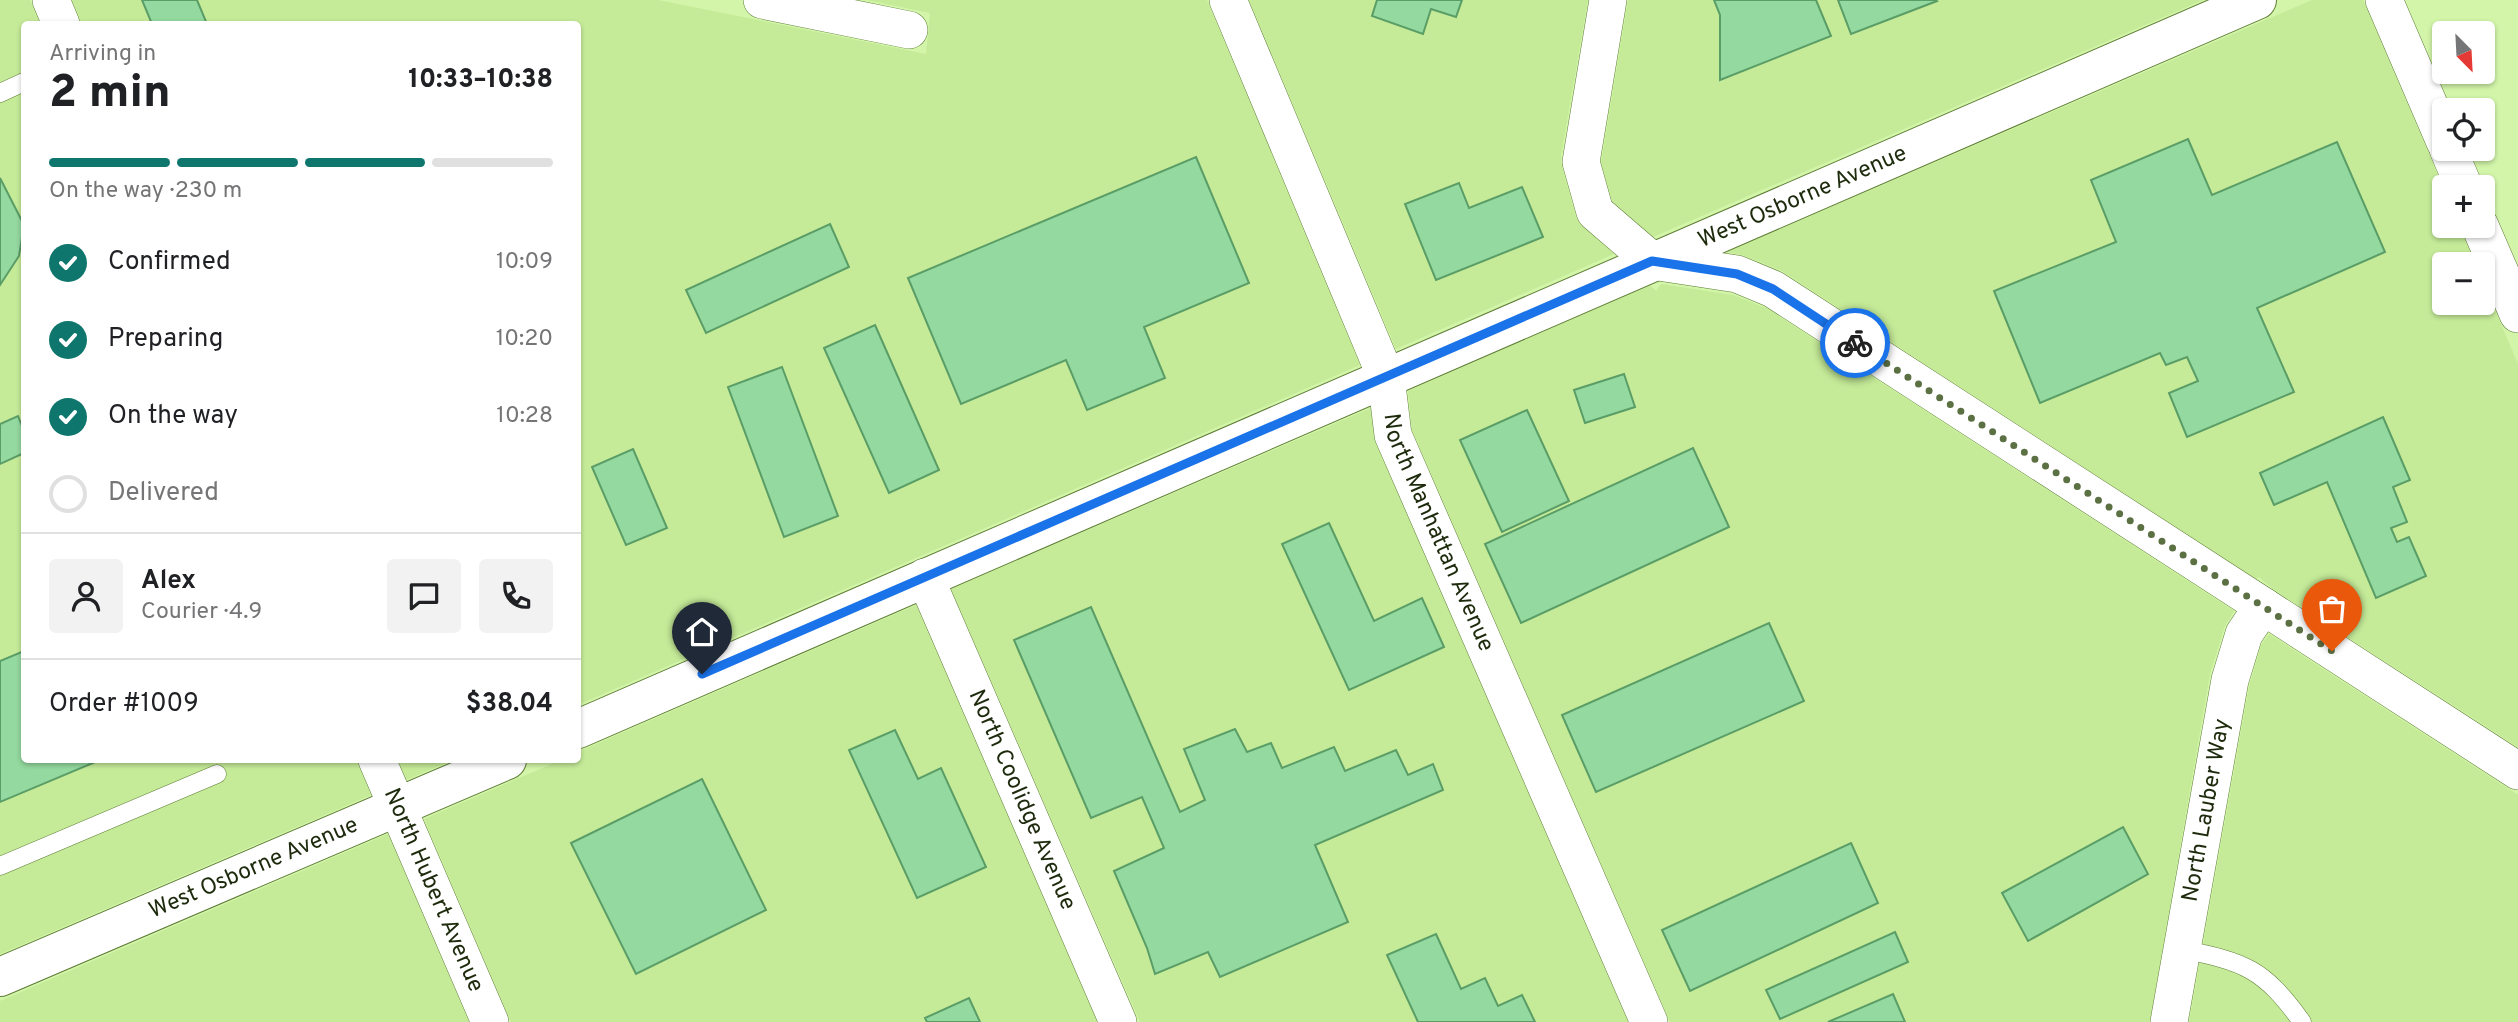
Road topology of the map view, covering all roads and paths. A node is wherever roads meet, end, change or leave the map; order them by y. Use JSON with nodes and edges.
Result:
{"nodes":[{"id":1,"x":51,"y":0,"type":"edge"},
{"id":2,"x":762,"y":0,"type":"edge"},
{"id":3,"x":1228,"y":0,"type":"edge"},
{"id":4,"x":1608,"y":0,"type":"edge"},
{"id":5,"x":2257,"y":0,"type":"edge"},
{"id":6,"x":2384,"y":0,"type":"edge"},
{"id":7,"x":60,"y":21,"type":"edge"},
{"id":8,"x":909,"y":30,"type":"dead end"},
{"id":9,"x":21,"y":83,"type":"edge"},
{"id":10,"x":0,"y":93,"type":"edge"},
{"id":11,"x":2432,"y":112,"type":"edge"},
{"id":12,"x":2485,"y":238,"type":"edge"},
{"id":13,"x":1652,"y":261,"type":"junction"},
{"id":14,"x":2518,"y":314,"type":"edge"},
{"id":15,"x":1386,"y":377,"type":"junction"},
{"id":16,"x":925,"y":577,"type":"junction"},
{"id":17,"x":2263,"y":606,"type":"junction"},
{"id":18,"x":581,"y":728,"type":"edge"},
{"id":19,"x":378,"y":763,"type":"edge"},
{"id":20,"x":500,"y":763,"type":"edge"},
{"id":21,"x":2518,"y":771,"type":"edge"},
{"id":22,"x":217,"y":774,"type":"dead end"},
{"id":23,"x":397,"y":807,"type":"junction"},
{"id":24,"x":0,"y":866,"type":"edge"},
{"id":25,"x":2181,"y":950,"type":"junction"},
{"id":26,"x":0,"y":977,"type":"edge"},
{"id":27,"x":490,"y":1022,"type":"edge"},
{"id":28,"x":1118,"y":1022,"type":"edge"},
{"id":29,"x":1649,"y":1022,"type":"edge"},
{"id":30,"x":2169,"y":1022,"type":"edge"},
{"id":31,"x":2302,"y":1022,"type":"edge"}],
"edges":[{"from":1,"to":7,"type":"street"},
{"from":2,"to":8,"type":"street"},
{"from":3,"to":15,"type":"street","name":"North Manhattan Avenue"},
{"from":4,"to":13,"type":"street"},
{"from":5,"to":13,"type":"street","name":"West Osborne Avenue"},
{"from":6,"to":11,"type":"street"},
{"from":9,"to":10,"type":"lane"},
{"from":12,"to":14,"type":"street"},
{"from":13,"to":15,"type":"street","name":"West Osborne Avenue"},
{"from":13,"to":17,"type":"street"},
{"from":15,"to":16,"type":"street","name":"West Osborne Avenue"},
{"from":15,"to":29,"type":"street","name":"North Manhattan Avenue"},
{"from":16,"to":18,"type":"street","name":"West Osborne Avenue"},
{"from":16,"to":28,"type":"street","name":"North Coolidge Avenue"},
{"from":17,"to":21,"type":"street"},
{"from":17,"to":25,"type":"street","name":"North Lauber Way"},
{"from":19,"to":23,"type":"street","name":"North Hubert Avenue"},
{"from":20,"to":23,"type":"street","name":"West Osborne Avenue"},
{"from":22,"to":24,"type":"lane"},
{"from":23,"to":26,"type":"street","name":"West Osborne Avenue"},
{"from":23,"to":27,"type":"street","name":"North Hubert Avenue"},
{"from":25,"to":30,"type":"street","name":"North Lauber Way"},
{"from":25,"to":31,"type":"lane"}]}
